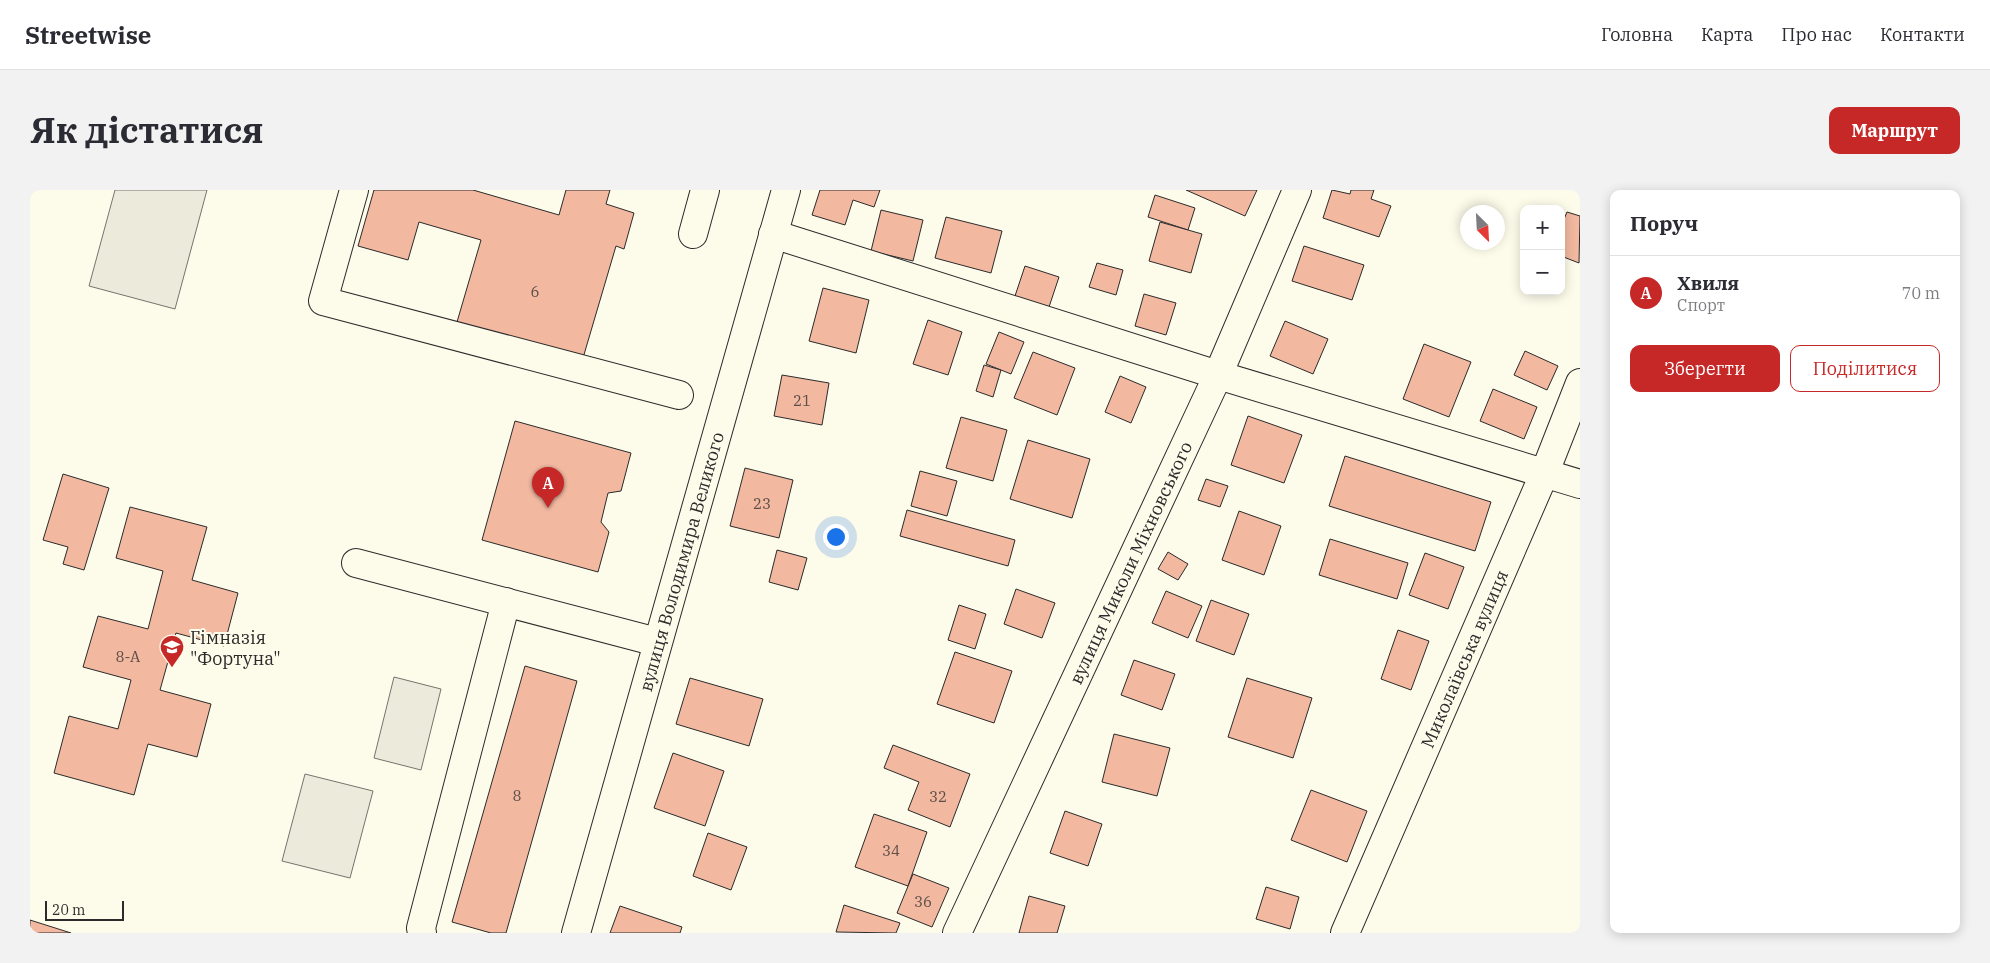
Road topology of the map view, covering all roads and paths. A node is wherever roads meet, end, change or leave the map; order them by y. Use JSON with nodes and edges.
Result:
{"nodes":[{"id":1,"x":354,"y":190,"type":"edge"},
{"id":2,"x":705,"y":190,"type":"edge"},
{"id":3,"x":786,"y":190,"type":"edge"},
{"id":4,"x":1297,"y":190,"type":"edge"},
{"id":5,"x":693,"y":234,"type":"dead end"},
{"id":6,"x":774,"y":234,"type":"junction"},
{"id":7,"x":1218,"y":375,"type":"junction"},
{"id":8,"x":1580,"y":384,"type":"edge"},
{"id":9,"x":679,"y":395,"type":"dead end"},
{"id":10,"x":1545,"y":472,"type":"junction"},
{"id":11,"x":1580,"y":484,"type":"edge"},
{"id":12,"x":356,"y":563,"type":"dead end"},
{"id":13,"x":506,"y":602,"type":"junction"},
{"id":14,"x":658,"y":642,"type":"junction"},
{"id":15,"x":422,"y":933,"type":"edge"},
{"id":16,"x":576,"y":933,"type":"edge"},
{"id":17,"x":957,"y":933,"type":"edge"},
{"id":18,"x":1346,"y":933,"type":"edge"}],
"edges":[{"from":1,"to":9,"type":"street"},
{"from":2,"to":5,"type":"street"},
{"from":3,"to":6,"type":"street","name":"вулиця Володимира Великого"},
{"from":4,"to":7,"type":"street","name":"вулиця Миколи Міхновського"},
{"from":6,"to":7,"type":"street"},
{"from":6,"to":14,"type":"street","name":"вулиця Володимира Великого"},
{"from":7,"to":10,"type":"street"},
{"from":7,"to":17,"type":"street","name":"вулиця Миколи Міхновського"},
{"from":8,"to":10,"type":"street","name":"Миколаївська вулиця"},
{"from":10,"to":11,"type":"street"},
{"from":10,"to":18,"type":"street","name":"Миколаївська вулиця"},
{"from":12,"to":13,"type":"street"},
{"from":13,"to":14,"type":"street"},
{"from":13,"to":15,"type":"street"},
{"from":14,"to":16,"type":"street","name":"вулиця Володимира Великого"}]}
